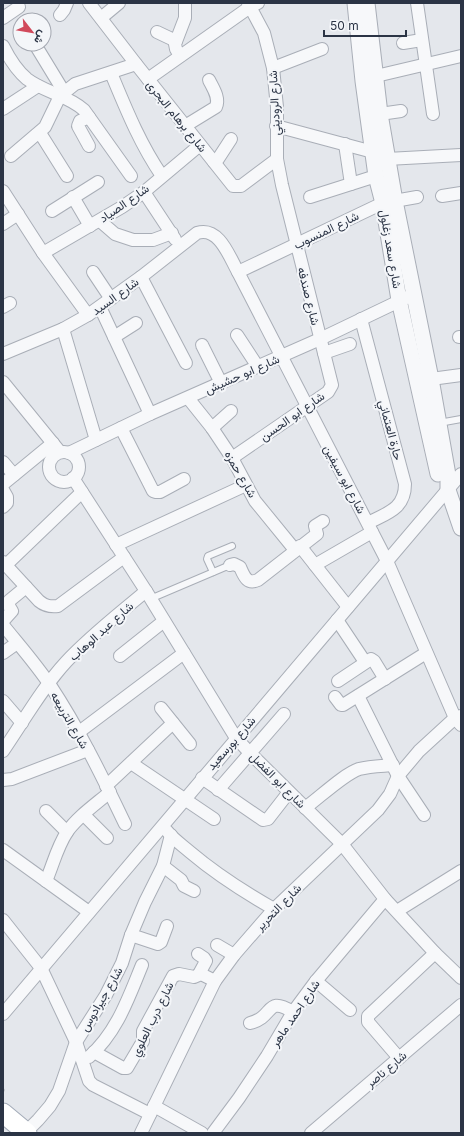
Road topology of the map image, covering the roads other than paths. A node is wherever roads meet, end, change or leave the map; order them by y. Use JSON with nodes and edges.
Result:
{"nodes":[{"id":1,"x":67,"y":3,"type":"edge"},
{"id":2,"x":89,"y":3,"type":"edge"},
{"id":3,"x":119,"y":3,"type":"edge"},
{"id":4,"x":185,"y":3,"type":"edge"},
{"id":5,"x":355,"y":3,"type":"edge"},
{"id":6,"x":367,"y":3,"type":"edge"},
{"id":7,"x":417,"y":3,"type":"edge"},
{"id":8,"x":252,"y":4,"type":"edge"},
{"id":9,"x":19,"y":7,"type":"dead end"},
{"id":10,"x":60,"y":15,"type":"dead end"},
{"id":11,"x":3,"y":18,"type":"edge"},
{"id":12,"x":101,"y":18,"type":"junction"},
{"id":13,"x":157,"y":32,"type":"dead end"},
{"id":14,"x":422,"y":40,"type":"junction"},
{"id":15,"x":176,"y":41,"type":"junction"},
{"id":16,"x":403,"y":43,"type":"dead end"},
{"id":17,"x":3,"y":46,"type":"edge"},
{"id":18,"x":322,"y":49,"type":"dead end"},
{"id":19,"x":39,"y":52,"type":"edge"},
{"id":20,"x":180,"y":56,"type":"junction"},
{"id":21,"x":461,"y":56,"type":"edge"},
{"id":22,"x":136,"y":64,"type":"junction"},
{"id":23,"x":426,"y":64,"type":"junction"},
{"id":24,"x":273,"y":68,"type":"junction"},
{"id":25,"x":111,"y":72,"type":"junction"},
{"id":26,"x":376,"y":76,"type":"junction"},
{"id":27,"x":148,"y":79,"type":"junction"},
{"id":28,"x":209,"y":80,"type":"dead end"},
{"id":29,"x":38,"y":86,"type":"junction"},
{"id":30,"x":62,"y":94,"type":"junction"},
{"id":31,"x":3,"y":109,"type":"edge"},
{"id":32,"x":401,"y":111,"type":"dead end"},
{"id":33,"x":380,"y":114,"type":"junction"},
{"id":34,"x":433,"y":114,"type":"dead end"},
{"id":35,"x":89,"y":117,"type":"junction"},
{"id":36,"x":184,"y":126,"type":"junction"},
{"id":37,"x":276,"y":126,"type":"junction"},
{"id":38,"x":40,"y":133,"type":"junction"},
{"id":39,"x":231,"y":139,"type":"dead end"},
{"id":40,"x":345,"y":144,"type":"junction"},
{"id":41,"x":200,"y":145,"type":"junction"},
{"id":42,"x":89,"y":146,"type":"dead end"},
{"id":43,"x":372,"y":152,"type":"junction"},
{"id":44,"x":461,"y":155,"type":"edge"},
{"id":45,"x":11,"y":156,"type":"dead end"},
{"id":46,"x":277,"y":159,"type":"junction"},
{"id":47,"x":388,"y":159,"type":"junction"},
{"id":48,"x":214,"y":162,"type":"junction"},
{"id":49,"x":67,"y":176,"type":"dead end"},
{"id":50,"x":131,"y":176,"type":"dead end"},
{"id":51,"x":162,"y":176,"type":"junction"},
{"id":52,"x":376,"y":176,"type":"junction"},
{"id":53,"x":98,"y":182,"type":"dead end"},
{"id":54,"x":350,"y":184,"type":"junction"},
{"id":55,"x":3,"y":191,"type":"edge"},
{"id":56,"x":144,"y":192,"type":"junction"},
{"id":57,"x":461,"y":193,"type":"edge"},
{"id":58,"x":442,"y":196,"type":"dead end"},
{"id":59,"x":310,"y":197,"type":"dead end"},
{"id":60,"x":417,"y":197,"type":"dead end"},
{"id":61,"x":73,"y":198,"type":"junction"},
{"id":62,"x":389,"y":202,"type":"junction"},
{"id":63,"x":52,"y":210,"type":"dead end"},
{"id":64,"x":18,"y":214,"type":"junction"},
{"id":65,"x":3,"y":224,"type":"edge"},
{"id":66,"x":95,"y":224,"type":"junction"},
{"id":67,"x":172,"y":233,"type":"junction"},
{"id":68,"x":218,"y":238,"type":"joint"},
{"id":69,"x":296,"y":244,"type":"junction"},
{"id":70,"x":180,"y":246,"type":"junction"},
{"id":71,"x":43,"y":253,"type":"junction"},
{"id":72,"x":93,"y":272,"type":"dead end"},
{"id":73,"x":238,"y":272,"type":"junction"},
{"id":74,"x":141,"y":277,"type":"junction"},
{"id":75,"x":414,"y":294,"type":"junction"},
{"id":76,"x":111,"y":299,"type":"junction"},
{"id":77,"x":399,"y":300,"type":"junction"},
{"id":78,"x":100,"y":308,"type":"junction"},
{"id":79,"x":88,"y":316,"type":"junction"},
{"id":80,"x":361,"y":319,"type":"junction"},
{"id":81,"x":136,"y":323,"type":"dead end"},
{"id":82,"x":63,"y":329,"type":"junction"},
{"id":83,"x":237,"y":335,"type":"dead end"},
{"id":84,"x":114,"y":337,"type":"junction"},
{"id":85,"x":320,"y":340,"type":"junction"},
{"id":86,"x":350,"y":344,"type":"dead end"},
{"id":87,"x":202,"y":346,"type":"dead end"},
{"id":88,"x":324,"y":353,"type":"junction"},
{"id":89,"x":3,"y":354,"type":"edge"},
{"id":90,"x":281,"y":357,"type":"junction"},
{"id":91,"x":186,"y":363,"type":"dead end"},
{"id":92,"x":258,"y":367,"type":"junction"},
{"id":93,"x":461,"y":375,"type":"edge"},
{"id":94,"x":431,"y":379,"type":"junction"},
{"id":95,"x":3,"y":382,"type":"edge"},
{"id":96,"x":221,"y":383,"type":"junction"},
{"id":97,"x":188,"y":398,"type":"junction"},
{"id":98,"x":307,"y":406,"type":"junction"},
{"id":99,"x":231,"y":411,"type":"dead end"},
{"id":100,"x":150,"y":414,"type":"junction"},
{"id":101,"x":461,"y":419,"type":"edge"},
{"id":102,"x":439,"y":423,"type":"junction"},
{"id":103,"x":121,"y":428,"type":"junction"},
{"id":104,"x":212,"y":428,"type":"junction"},
{"id":105,"x":96,"y":440,"type":"junction"},
{"id":106,"x":61,"y":449,"type":"junction"},
{"id":107,"x":232,"y":458,"type":"junction"},
{"id":108,"x":3,"y":462,"type":"edge"},
{"id":109,"x":461,"y":474,"type":"edge"},
{"id":110,"x":14,"y":475,"type":"junction"},
{"id":111,"x":73,"y":478,"type":"junction"},
{"id":112,"x":184,"y":479,"type":"dead end"},
{"id":113,"x":3,"y":484,"type":"edge"},
{"id":114,"x":246,"y":485,"type":"junction"},
{"id":115,"x":3,"y":490,"type":"edge"},
{"id":116,"x":448,"y":490,"type":"junction"},
{"id":117,"x":82,"y":492,"type":"junction"},
{"id":118,"x":3,"y":507,"type":"edge"},
{"id":119,"x":323,"y":520,"type":"dead end"},
{"id":120,"x":370,"y":527,"type":"junction"},
{"id":121,"x":461,"y":528,"type":"edge"},
{"id":122,"x":116,"y":545,"type":"junction"},
{"id":123,"x":232,"y":546,"type":"dead end"},
{"id":124,"x":297,"y":548,"type":"junction"},
{"id":125,"x":124,"y":557,"type":"junction"},
{"id":126,"x":387,"y":561,"type":"junction"},
{"id":127,"x":4,"y":564,"type":"edge"},
{"id":128,"x":230,"y":565,"type":"joint"},
{"id":129,"x":315,"y":565,"type":"junction"},
{"id":130,"x":213,"y":572,"type":"junction"},
{"id":131,"x":26,"y":587,"type":"junction"},
{"id":132,"x":148,"y":595,"type":"junction"},
{"id":133,"x":348,"y":607,"type":"junction"},
{"id":134,"x":337,"y":620,"type":"junction"},
{"id":135,"x":3,"y":621,"type":"edge"},
{"id":136,"x":164,"y":621,"type":"junction"},
{"id":137,"x":3,"y":625,"type":"edge"},
{"id":138,"x":17,"y":643,"type":"junction"},
{"id":139,"x":3,"y":653,"type":"edge"},
{"id":140,"x":184,"y":653,"type":"junction"},
{"id":141,"x":426,"y":653,"type":"junction"},
{"id":142,"x":120,"y":656,"type":"dead end"},
{"id":143,"x":365,"y":662,"type":"junction"},
{"id":144,"x":385,"y":679,"type":"junction"},
{"id":145,"x":338,"y":681,"type":"dead end"},
{"id":146,"x":49,"y":684,"type":"junction"},
{"id":147,"x":358,"y":696,"type":"junction"},
{"id":148,"x":335,"y":698,"type":"dead end"},
{"id":149,"x":3,"y":701,"type":"edge"},
{"id":150,"x":161,"y":708,"type":"dead end"},
{"id":151,"x":284,"y":714,"type":"dead end"},
{"id":152,"x":459,"y":720,"type":"edge"},
{"id":153,"x":22,"y":723,"type":"junction"},
{"id":154,"x":173,"y":723,"type":"junction"},
{"id":155,"x":79,"y":732,"type":"junction"},
{"id":156,"x":236,"y":738,"type":"junction"},
{"id":157,"x":190,"y":744,"type":"dead end"},
{"id":158,"x":88,"y":750,"type":"junction"},
{"id":159,"x":3,"y":751,"type":"edge"},
{"id":160,"x":250,"y":753,"type":"junction"},
{"id":161,"x":131,"y":763,"type":"junction"},
{"id":162,"x":396,"y":771,"type":"junction"},
{"id":163,"x":202,"y":778,"type":"junction"},
{"id":164,"x":3,"y":780,"type":"edge"},
{"id":165,"x":108,"y":789,"type":"junction"},
{"id":166,"x":218,"y":790,"type":"junction"},
{"id":167,"x":290,"y":792,"type":"junction"},
{"id":168,"x":184,"y":799,"type":"junction"},
{"id":169,"x":306,"y":808,"type":"junction"},
{"id":170,"x":46,"y":811,"type":"dead end"},
{"id":171,"x":84,"y":815,"type":"junction"},
{"id":172,"x":424,"y":815,"type":"dead end"},
{"id":173,"x":214,"y":819,"type":"dead end"},
{"id":174,"x":125,"y":824,"type":"dead end"},
{"id":175,"x":163,"y":825,"type":"junction"},
{"id":176,"x":67,"y":832,"type":"junction"},
{"id":177,"x":171,"y":836,"type":"junction"},
{"id":178,"x":107,"y":838,"type":"dead end"},
{"id":179,"x":342,"y":844,"type":"junction"},
{"id":180,"x":3,"y":850,"type":"edge"},
{"id":181,"x":163,"y":866,"type":"junction"},
{"id":182,"x":461,"y":870,"type":"edge"},
{"id":183,"x":46,"y":881,"type":"junction"},
{"id":184,"x":194,"y":891,"type":"dead end"},
{"id":185,"x":385,"y":899,"type":"junction"},
{"id":186,"x":274,"y":909,"type":"junction"},
{"id":187,"x":397,"y":911,"type":"junction"},
{"id":188,"x":89,"y":912,"type":"junction"},
{"id":189,"x":3,"y":920,"type":"edge"},
{"id":190,"x":167,"y":926,"type":"dead end"},
{"id":191,"x":131,"y":935,"type":"junction"},
{"id":192,"x":217,"y":945,"type":"dead end"},
{"id":193,"x":435,"y":953,"type":"junction"},
{"id":194,"x":198,"y":954,"type":"dead end"},
{"id":195,"x":234,"y":955,"type":"junction"},
{"id":196,"x":142,"y":965,"type":"dead end"},
{"id":197,"x":41,"y":968,"type":"junction"},
{"id":198,"x":199,"y":974,"type":"junction"},
{"id":199,"x":461,"y":978,"type":"edge"},
{"id":200,"x":316,"y":981,"type":"junction"},
{"id":201,"x":215,"y":982,"type":"junction"},
{"id":202,"x":461,"y":1005,"type":"edge"},
{"id":203,"x":350,"y":1010,"type":"dead end"},
{"id":204,"x":293,"y":1012,"type":"junction"},
{"id":205,"x":3,"y":1014,"type":"edge"},
{"id":206,"x":250,"y":1023,"type":"dead end"},
{"id":207,"x":76,"y":1042,"type":"junction"},
{"id":208,"x":94,"y":1052,"type":"junction"},
{"id":209,"x":399,"y":1058,"type":"junction"},
{"id":210,"x":82,"y":1063,"type":"junction"},
{"id":211,"x":152,"y":1110,"type":"junction"},
{"id":212,"x":3,"y":1113,"type":"edge"},
{"id":213,"x":26,"y":1132,"type":"edge"},
{"id":214,"x":141,"y":1133,"type":"edge"},
{"id":215,"x":202,"y":1133,"type":"edge"},
{"id":216,"x":213,"y":1133,"type":"edge"},
{"id":217,"x":311,"y":1133,"type":"edge"}],
"edges":[{"from":1,"to":10,"type":"street"},
{"from":2,"to":12,"type":"street","name":"شارع برهام البحرى"},
{"from":3,"to":12,"type":"street"},
{"from":4,"to":15,"type":"street"},
{"from":5,"to":43,"type":"street","name":"شارع سعد زغلول"},
{"from":6,"to":26,"type":"street","name":"شارع سعد زغلول"},
{"from":7,"to":14,"type":"street"},
{"from":8,"to":20,"type":"street"},
{"from":8,"to":24,"type":"street","name":"شارع الروديني"},
{"from":9,"to":11,"type":"street"},
{"from":12,"to":22,"type":"street","name":"شارع برهام البحرى"},
{"from":13,"to":15,"type":"street"},
{"from":14,"to":16,"type":"street"},
{"from":14,"to":23,"type":"street"},
{"from":15,"to":20,"type":"street"},
{"from":17,"to":29,"type":"street"},
{"from":18,"to":24,"type":"street"},
{"from":19,"to":30,"type":"street"},
{"from":20,"to":27,"type":"street"},
{"from":21,"to":23,"type":"street"},
{"from":22,"to":25,"type":"street"},
{"from":22,"to":27,"type":"street","name":"شارع برهام البحرى"},
{"from":23,"to":26,"type":"street"},
{"from":23,"to":34,"type":"street"},
{"from":24,"to":37,"type":"street","name":"شارع الروديني"},
{"from":25,"to":30,"type":"street"},
{"from":25,"to":51,"type":"street"},
{"from":26,"to":33,"type":"street","name":"شارع سعد زغلول"},
{"from":27,"to":36,"type":"street","name":"شارع برهام البحرى"},
{"from":28,"to":36,"type":"street"},
{"from":29,"to":30,"type":"street"},
{"from":29,"to":31,"type":"street"},
{"from":30,"to":35,"type":"street"},
{"from":30,"to":38,"type":"street"},
{"from":32,"to":33,"type":"street"},
{"from":33,"to":47,"type":"street","name":"شارع سعد زغلول"},
{"from":35,"to":42,"type":"street"},
{"from":35,"to":50,"type":"street"},
{"from":36,"to":41,"type":"street","name":"شارع برهام البحرى"},
{"from":37,"to":40,"type":"street"},
{"from":37,"to":46,"type":"street","name":"شارع الروديني"},
{"from":38,"to":45,"type":"street"},
{"from":38,"to":49,"type":"street"},
{"from":39,"to":48,"type":"street"},
{"from":40,"to":43,"type":"street"},
{"from":40,"to":54,"type":"street"},
{"from":41,"to":48,"type":"street","name":"شارع برهام البحرى"},
{"from":41,"to":51,"type":"street","name":"شارع الصياد"},
{"from":43,"to":52,"type":"street","name":"شارع سعد زغلول"},
{"from":44,"to":47,"type":"street"},
{"from":46,"to":48,"type":"street","name":"شارع برهام البحرى"},
{"from":46,"to":69,"type":"street","name":"شارع صندفه"},
{"from":47,"to":62,"type":"street","name":"شارع سعد زغلول"},
{"from":51,"to":56,"type":"street","name":"شارع الصياد"},
{"from":52,"to":54,"type":"street"},
{"from":52,"to":62,"type":"street","name":"شارع سعد زغلول"},
{"from":53,"to":61,"type":"street"},
{"from":54,"to":59,"type":"street"},
{"from":55,"to":64,"type":"street"},
{"from":56,"to":66,"type":"street","name":"شارع الصياد"},
{"from":56,"to":67,"type":"street"},
{"from":57,"to":58,"type":"street"},
{"from":60,"to":62,"type":"street","name":"شارع المنسوب"},
{"from":61,"to":63,"type":"street"},
{"from":61,"to":66,"type":"street"},
{"from":62,"to":69,"type":"street","name":"شارع المنسوب"},
{"from":62,"to":75,"type":"street","name":"شارع سعد زغلول"},
{"from":62,"to":77,"type":"street","name":"شارع سعد زغلول"},
{"from":64,"to":65,"type":"street"},
{"from":64,"to":71,"type":"street"},
{"from":66,"to":67,"type":"street"},
{"from":66,"to":71,"type":"street","name":"شارع الصياد"},
{"from":67,"to":70,"type":"street"},
{"from":68,"to":70,"type":"street","name":"شارع السيد"},
{"from":68,"to":73,"type":"street","name":"شارع ابو سيفين"},
{"from":69,"to":73,"type":"street","name":"شارع المنسوب"},
{"from":69,"to":85,"type":"street","name":"شارع صندفه"},
{"from":70,"to":74,"type":"street","name":"شارع السيد"},
{"from":71,"to":79,"type":"street"},
{"from":72,"to":76,"type":"street"},
{"from":73,"to":90,"type":"street","name":"شارع ابو سيفين"},
{"from":74,"to":76,"type":"street","name":"شارع السيد"},
{"from":74,"to":91,"type":"street"},
{"from":75,"to":77,"type":"street","name":"شارع ابو حشيش"},
{"from":75,"to":94,"type":"street","name":"شارع سعد زغلول"},
{"from":76,"to":78,"type":"street","name":"شارع السيد"},
{"from":77,"to":80,"type":"street","name":"شارع ابو حشيش"},
{"from":77,"to":116,"type":"street","name":"شارع سعد زغلول"},
{"from":78,"to":79,"type":"street","name":"شارع السيد"},
{"from":78,"to":84,"type":"street"},
{"from":79,"to":82,"type":"street","name":"شارع السيد"},
{"from":80,"to":85,"type":"street","name":"شارع ابو حشيش"},
{"from":80,"to":120,"type":"street","name":"حارة العتماني"},
{"from":81,"to":84,"type":"street"},
{"from":82,"to":89,"type":"street","name":"شارع السيد"},
{"from":82,"to":105,"type":"street"},
{"from":83,"to":92,"type":"street"},
{"from":84,"to":100,"type":"street"},
{"from":85,"to":88,"type":"street","name":"شارع ابو الحسن"},
{"from":85,"to":90,"type":"street","name":"شارع ابو حشيش"},
{"from":86,"to":88,"type":"street"},
{"from":87,"to":96,"type":"street"},
{"from":88,"to":98,"type":"street","name":"شارع ابو الحسن"},
{"from":90,"to":92,"type":"street","name":"شارع ابو حشيش"},
{"from":90,"to":98,"type":"street","name":"شارع ابو سيفين"},
{"from":92,"to":96,"type":"street","name":"شارع ابو حشيش"},
{"from":93,"to":94,"type":"street"},
{"from":94,"to":102,"type":"street","name":"شارع سعد زغلول"},
{"from":95,"to":106,"type":"street"},
{"from":96,"to":97,"type":"street","name":"شارع ابو حشيش"},
{"from":97,"to":100,"type":"street","name":"شارع ابو حشيش"},
{"from":97,"to":104,"type":"street","name":"شارع حمزه"},
{"from":98,"to":107,"type":"street","name":"شارع ابو الحسن"},
{"from":98,"to":120,"type":"street","name":"شارع ابو سيفين"},
{"from":99,"to":104,"type":"street"},
{"from":100,"to":103,"type":"street","name":"شارع ابو حشيش"},
{"from":101,"to":102,"type":"lane"},
{"from":102,"to":116,"type":"street","name":"شارع سعد زغلول"},
{"from":103,"to":105,"type":"street","name":"شارع ابو حشيش"},
{"from":103,"to":112,"type":"street"},
{"from":104,"to":107,"type":"street","name":"شارع حمزه"},
{"from":105,"to":106,"type":"street","name":"شارع ابو حشيش"},
{"from":106,"to":110,"type":"street","name":"شارع ابو حشيش"},
{"from":106,"to":111,"type":"street"},
{"from":106,"to":111,"type":"street"},
{"from":107,"to":114,"type":"street","name":"شارع حمزه"},
{"from":108,"to":110,"type":"street"},
{"from":109,"to":116,"type":"street","name":"شارع بورسعيد"},
{"from":110,"to":113,"type":"street","name":"شارع ابو حشيش"},
{"from":111,"to":117,"type":"street","name":"شارع ابو الفضل"},
{"from":114,"to":122,"type":"street"},
{"from":114,"to":124,"type":"street","name":"شارع حمزه"},
{"from":115,"to":118,"type":"street"},
{"from":116,"to":121,"type":"street","name":"شارع سعد زغلول"},
{"from":116,"to":126,"type":"street","name":"شارع بورسعيد"},
{"from":117,"to":122,"type":"street","name":"شارع ابو الفضل"},
{"from":117,"to":127,"type":"street"},
{"from":119,"to":124,"type":"street"},
{"from":120,"to":126,"type":"street","name":"شارع ابو سيفين"},
{"from":120,"to":129,"type":"street","name":"حارة العتماني"},
{"from":122,"to":125,"type":"street","name":"شارع ابو الفضل"},
{"from":123,"to":130,"type":"lane"},
{"from":124,"to":128,"type":"street"},
{"from":124,"to":129,"type":"street","name":"شارع حمزه"},
{"from":125,"to":131,"type":"street"},
{"from":125,"to":132,"type":"street","name":"شارع ابو الفضل"},
{"from":126,"to":133,"type":"street","name":"شارع بورسعيد"},
{"from":126,"to":141,"type":"street","name":"شارع ابو سيفين"},
{"from":127,"to":131,"type":"street"},
{"from":128,"to":130,"type":"lane"},
{"from":129,"to":133,"type":"street","name":"شارع حمزه"},
{"from":130,"to":132,"type":"lane"},
{"from":131,"to":135,"type":"street"},
{"from":132,"to":136,"type":"street","name":"شارع ابو الفضل"},
{"from":132,"to":146,"type":"street","name":"شارع عبد الوهاب"},
{"from":133,"to":134,"type":"street","name":"شارع بورسعيد"},
{"from":134,"to":143,"type":"street"},
{"from":134,"to":156,"type":"street","name":"شارع بورسعيد"},
{"from":136,"to":140,"type":"street","name":"شارع ابو الفضل"},
{"from":136,"to":142,"type":"street"},
{"from":137,"to":138,"type":"street","name":"شارع التربيعه"},
{"from":138,"to":139,"type":"street"},
{"from":138,"to":146,"type":"street","name":"شارع التربيعه"},
{"from":140,"to":155,"type":"street"},
{"from":140,"to":156,"type":"street","name":"شارع ابو الفضل"},
{"from":141,"to":144,"type":"street"},
{"from":141,"to":152,"type":"street","name":"شارع ابو سيفين"},
{"from":143,"to":144,"type":"street"},
{"from":143,"to":145,"type":"street"},
{"from":144,"to":147,"type":"street"},
{"from":146,"to":153,"type":"street","name":"شارع عبد الوهاب"},
{"from":146,"to":155,"type":"street","name":"شارع التربيعه"},
{"from":147,"to":148,"type":"street"},
{"from":147,"to":162,"type":"street"},
{"from":149,"to":153,"type":"street"},
{"from":150,"to":154,"type":"street"},
{"from":151,"to":160,"type":"street"},
{"from":152,"to":162,"type":"street","name":"شارع التحرير"},
{"from":153,"to":159,"type":"street","name":"شارع عبد الوهاب"},
{"from":154,"to":157,"type":"street"},
{"from":154,"to":161,"type":"street"},
{"from":155,"to":158,"type":"street","name":"شارع التربيعه"},
{"from":156,"to":160,"type":"street","name":"شارع ابو الفضل"},
{"from":156,"to":163,"type":"street","name":"شارع بورسعيد"},
{"from":158,"to":164,"type":"street"},
{"from":158,"to":165,"type":"street","name":"شارع التربيعه"},
{"from":160,"to":166,"type":"street"},
{"from":160,"to":167,"type":"street","name":"شارع ابو الفضل"},
{"from":161,"to":165,"type":"street"},
{"from":161,"to":168,"type":"street"},
{"from":162,"to":169,"type":"street"},
{"from":162,"to":172,"type":"street"},
{"from":162,"to":179,"type":"street","name":"شارع التحرير"},
{"from":163,"to":166,"type":"street"},
{"from":163,"to":168,"type":"street","name":"شارع بورسعيد"},
{"from":165,"to":171,"type":"street"},
{"from":165,"to":174,"type":"street","name":"شارع التربيعه"},
{"from":166,"to":167,"type":"street"},
{"from":167,"to":169,"type":"street","name":"شارع ابو الفضل"},
{"from":168,"to":173,"type":"street"},
{"from":168,"to":175,"type":"street","name":"شارع بورسعيد"},
{"from":169,"to":179,"type":"street","name":"شارع ابو الفضل"},
{"from":170,"to":176,"type":"street"},
{"from":171,"to":176,"type":"street"},
{"from":171,"to":178,"type":"street"},
{"from":175,"to":177,"type":"street"},
{"from":175,"to":188,"type":"street","name":"شارع بورسعيد"},
{"from":176,"to":183,"type":"street"},
{"from":177,"to":181,"type":"street","name":"شارع جيرادوس"},
{"from":177,"to":186,"type":"street"},
{"from":179,"to":185,"type":"street","name":"شارع ابو الفضل"},
{"from":179,"to":186,"type":"street","name":"شارع التحرير"},
{"from":180,"to":183,"type":"street"},
{"from":181,"to":184,"type":"street"},
{"from":181,"to":191,"type":"street","name":"شارع جيرادوس"},
{"from":182,"to":187,"type":"street"},
{"from":183,"to":188,"type":"street"},
{"from":185,"to":187,"type":"street","name":"شارع ابو الفضل"},
{"from":185,"to":200,"type":"street","name":"شارع احمد ماهر"},
{"from":186,"to":195,"type":"street","name":"شارع التحرير"},
{"from":187,"to":193,"type":"street","name":"شارع ابو الفضل"},
{"from":188,"to":197,"type":"street","name":"شارع بورسعيد"},
{"from":189,"to":197,"type":"street"},
{"from":190,"to":191,"type":"street"},
{"from":191,"to":207,"type":"street","name":"شارع جيرادوس"},
{"from":192,"to":195,"type":"street"},
{"from":193,"to":199,"type":"street","name":"شارع ابو الفضل"},
{"from":193,"to":209,"type":"street"},
{"from":194,"to":198,"type":"street"},
{"from":195,"to":201,"type":"street","name":"شارع التحرير"},
{"from":196,"to":208,"type":"street"},
{"from":197,"to":205,"type":"street","name":"شارع بورسعيد"},
{"from":197,"to":207,"type":"street"},
{"from":198,"to":201,"type":"street"},
{"from":198,"to":208,"type":"street","name":"شارع درب العلوي"},
{"from":200,"to":203,"type":"street"},
{"from":200,"to":204,"type":"street","name":"شارع احمد ماهر"},
{"from":201,"to":211,"type":"street","name":"شارع التحرير"},
{"from":202,"to":209,"type":"street","name":"شارع ناصر"},
{"from":204,"to":206,"type":"street"},
{"from":204,"to":216,"type":"street","name":"شارع احمد ماهر"},
{"from":207,"to":210,"type":"street"},
{"from":207,"to":213,"type":"street","name":"شارع جيرادوس"},
{"from":208,"to":210,"type":"street"},
{"from":209,"to":217,"type":"street","name":"شارع ناصر"},
{"from":210,"to":211,"type":"street"},
{"from":211,"to":214,"type":"street","name":"شارع التحرير"},
{"from":211,"to":215,"type":"street"},
{"from":212,"to":213,"type":"main road"}]}
